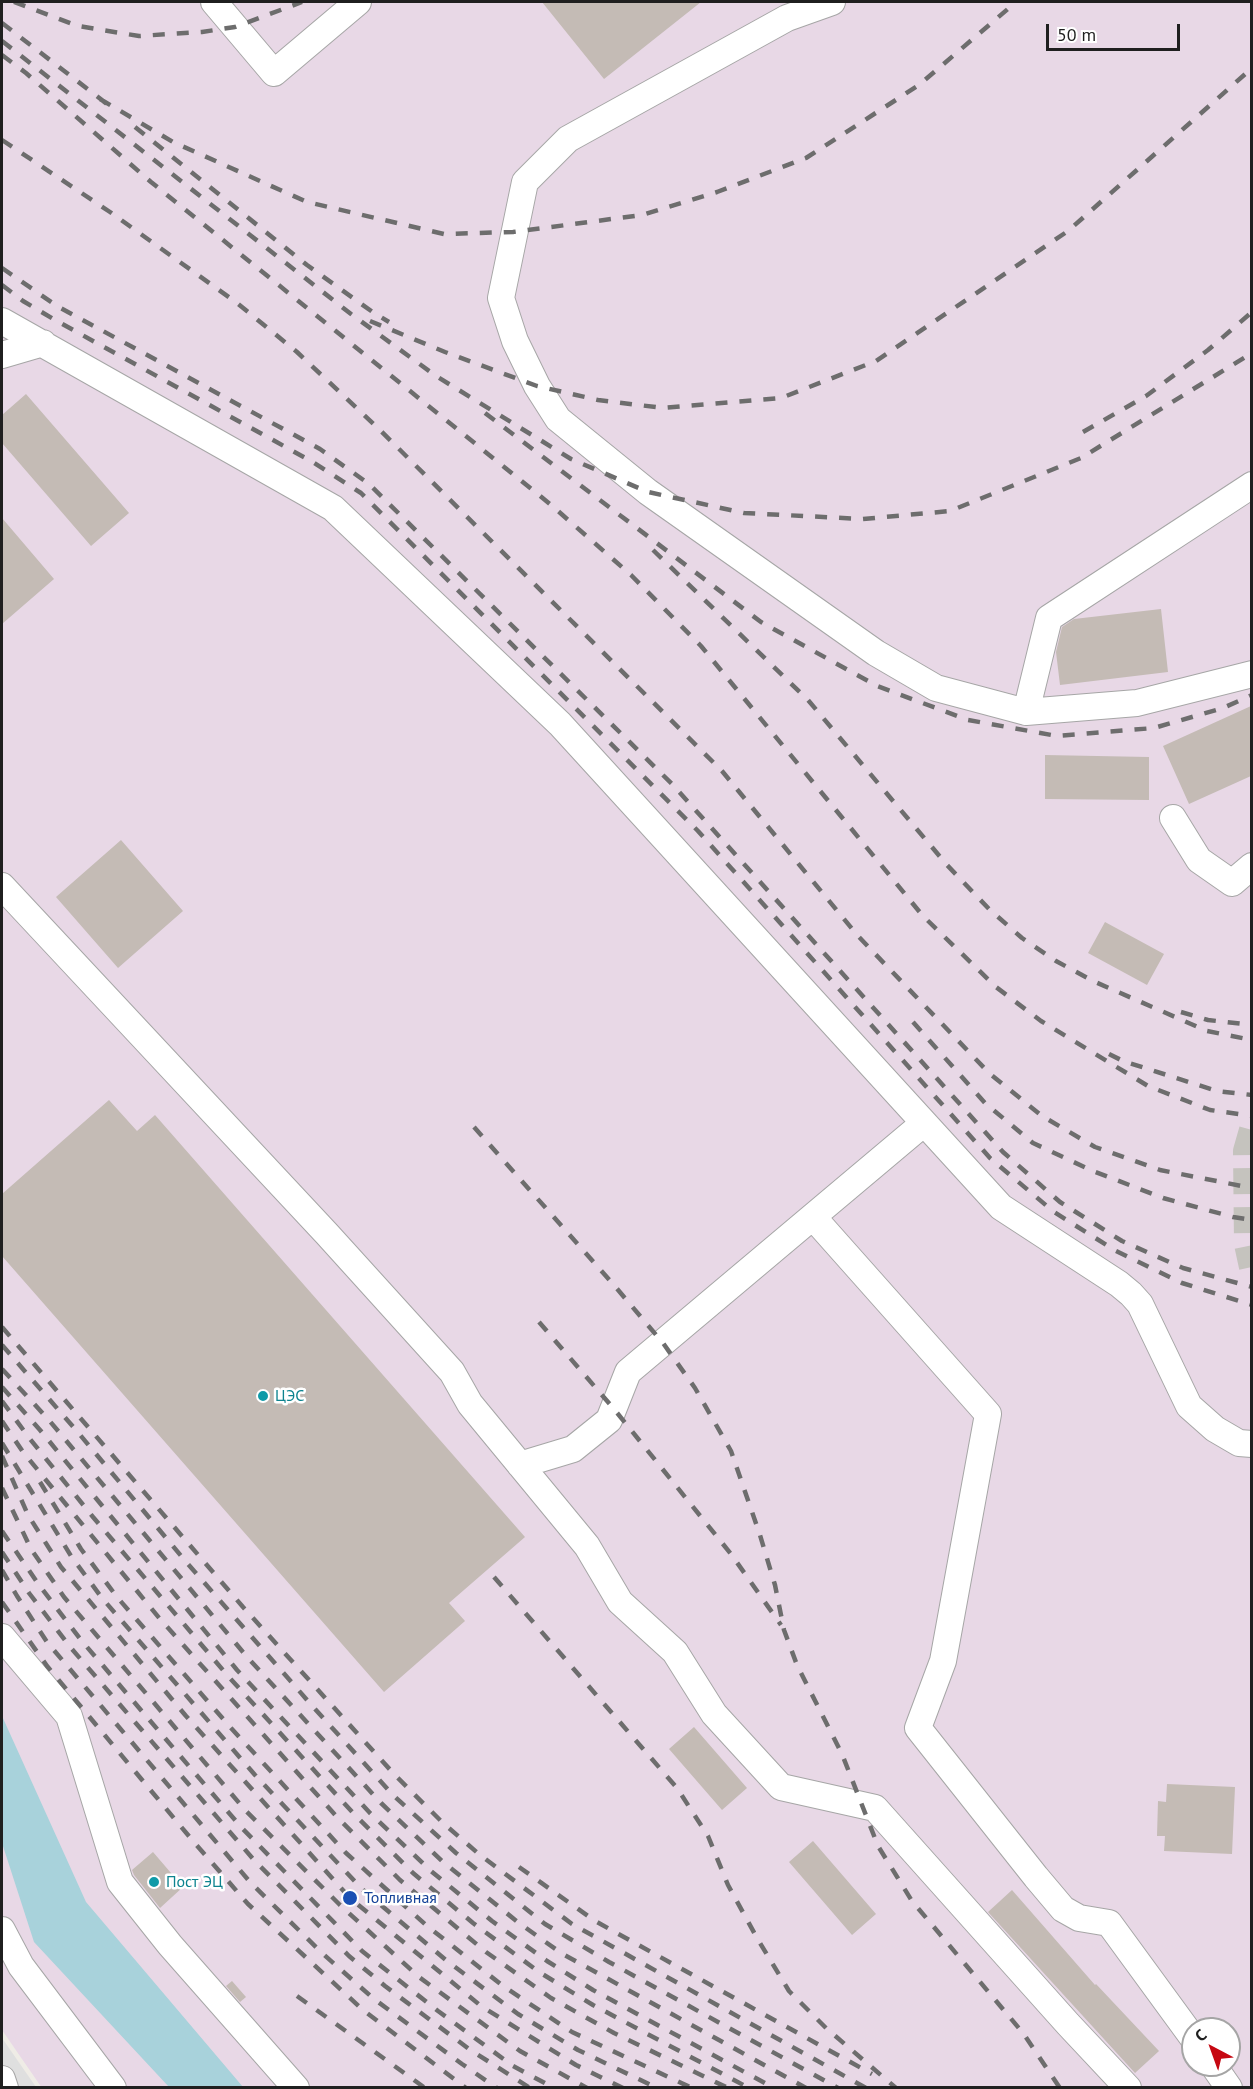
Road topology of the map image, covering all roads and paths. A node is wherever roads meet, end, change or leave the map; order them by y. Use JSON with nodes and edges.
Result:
{"nodes":[{"id":1,"x":214,"y":2,"type":"edge"},
{"id":2,"x":358,"y":2,"type":"edge"},
{"id":3,"x":832,"y":2,"type":"edge"},
{"id":4,"x":781,"y":10,"type":"edge"},
{"id":5,"x":2,"y":321,"type":"edge"},
{"id":6,"x":43,"y":343,"type":"junction"},
{"id":7,"x":2,"y":355,"type":"edge"},
{"id":8,"x":1251,"y":485,"type":"edge"},
{"id":9,"x":1251,"y":674,"type":"edge"},
{"id":10,"x":1026,"y":712,"type":"junction"},
{"id":11,"x":1173,"y":818,"type":"dead end"},
{"id":12,"x":1251,"y":866,"type":"edge"},
{"id":13,"x":2,"y":886,"type":"edge"},
{"id":14,"x":924,"y":1123,"type":"junction"},
{"id":15,"x":813,"y":1217,"type":"junction"},
{"id":16,"x":1251,"y":1444,"type":"edge"},
{"id":17,"x":520,"y":1465,"type":"junction"},
{"id":18,"x":2,"y":1637,"type":"edge"},
{"id":19,"x":2,"y":1930,"type":"edge"},
{"id":20,"x":1181,"y":2022,"type":"edge"},
{"id":21,"x":2,"y":2079,"type":"edge"},
{"id":22,"x":5,"y":2088,"type":"edge"},
{"id":23,"x":113,"y":2088,"type":"edge"},
{"id":24,"x":296,"y":2088,"type":"edge"},
{"id":25,"x":1128,"y":2088,"type":"edge"}],
"edges":[{"from":1,"to":2,"type":"lane"},
{"from":3,"to":4,"type":"lane"},
{"from":4,"to":10,"type":"lane"},
{"from":5,"to":6,"type":"lane"},
{"from":6,"to":7,"type":"lane"},
{"from":6,"to":14,"type":"lane"},
{"from":8,"to":10,"type":"lane"},
{"from":9,"to":10,"type":"lane"},
{"from":11,"to":12,"type":"lane"},
{"from":13,"to":17,"type":"lane"},
{"from":14,"to":15,"type":"lane"},
{"from":14,"to":16,"type":"lane"},
{"from":15,"to":17,"type":"lane"},
{"from":15,"to":20,"type":"lane"},
{"from":17,"to":25,"type":"lane"},
{"from":18,"to":24,"type":"lane"},
{"from":19,"to":23,"type":"lane"},
{"from":21,"to":22,"type":"lane"}]}
